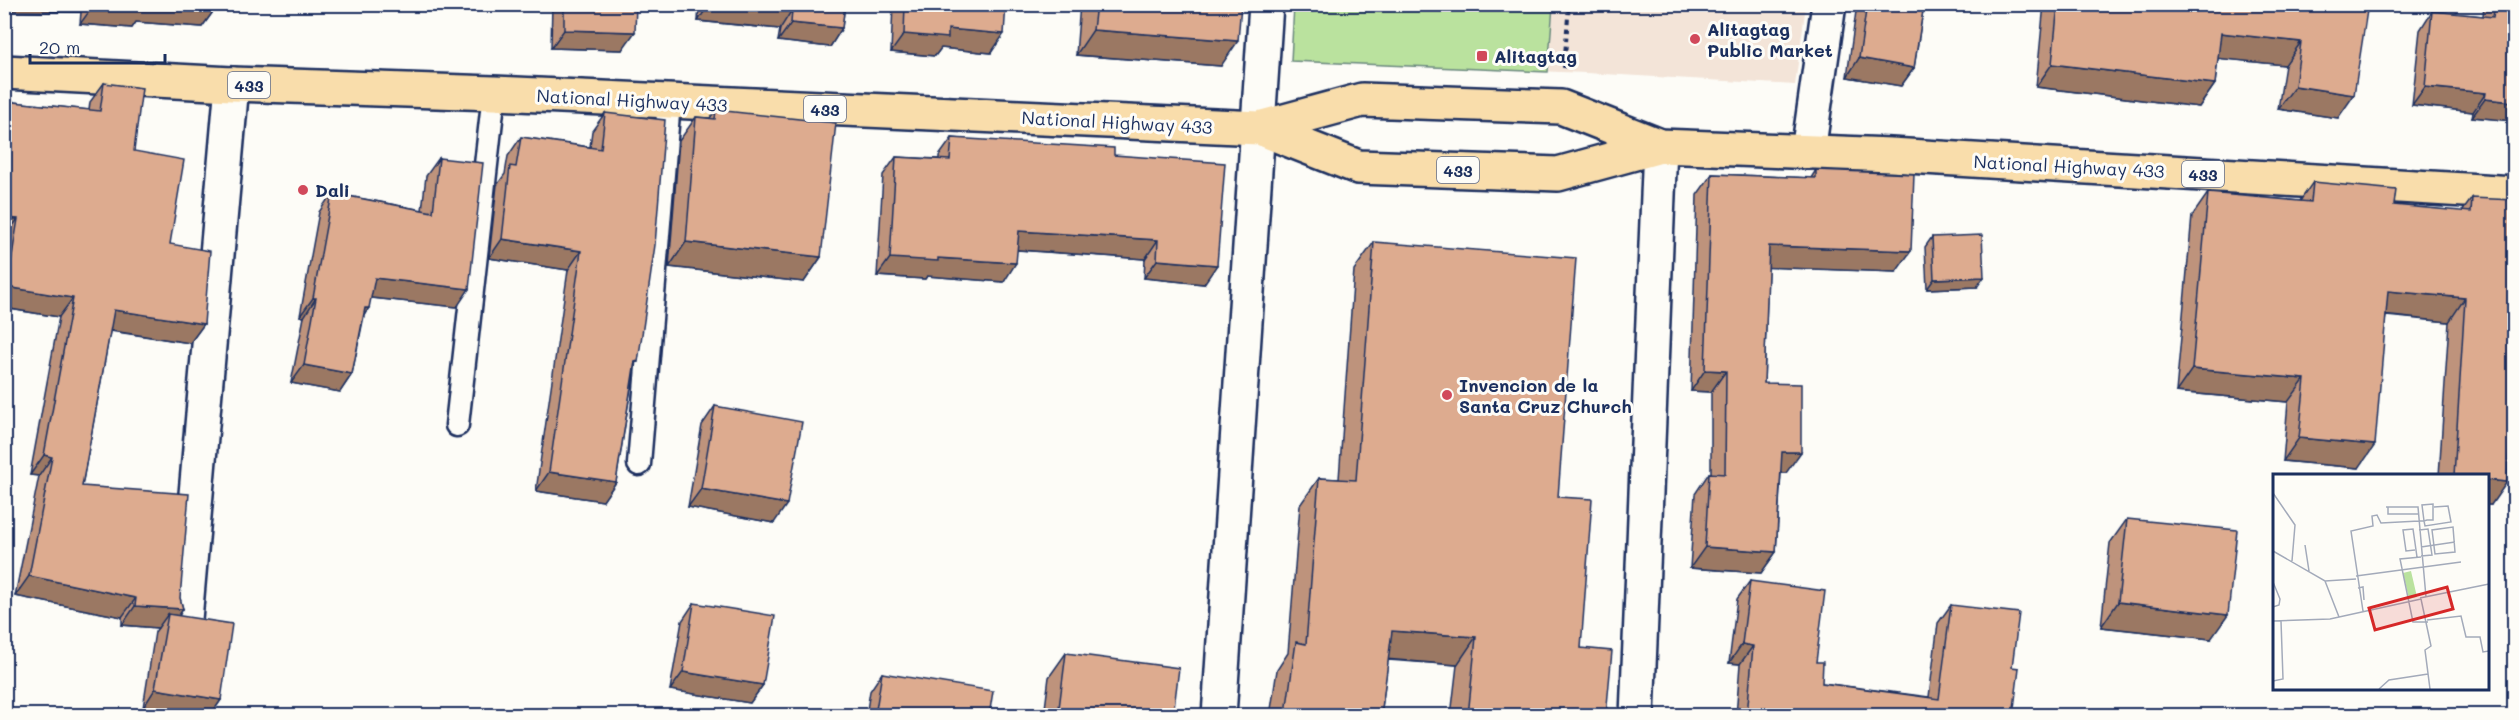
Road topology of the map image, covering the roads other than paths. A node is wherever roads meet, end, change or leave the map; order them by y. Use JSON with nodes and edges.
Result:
{"nodes":[{"id":1,"x":1266,"y":4,"type":"edge"},
{"id":2,"x":1829,"y":4,"type":"edge"},
{"id":3,"x":4,"y":72,"type":"edge"},
{"id":4,"x":232,"y":84,"type":"junction"},
{"id":5,"x":494,"y":93,"type":"junction"},
{"id":6,"x":669,"y":102,"type":"junction"},
{"id":7,"x":1259,"y":128,"type":"junction"},
{"id":8,"x":1660,"y":146,"type":"junction"},
{"id":9,"x":1808,"y":152,"type":"junction"},
{"id":10,"x":2514,"y":193,"type":"edge"},
{"id":11,"x":457,"y":425,"type":"dead end"},
{"id":12,"x":639,"y":464,"type":"dead end"},
{"id":13,"x":185,"y":619,"type":"edge"},
{"id":14,"x":1219,"y":716,"type":"edge"},
{"id":15,"x":1637,"y":716,"type":"edge"}],
"edges":[{"from":1,"to":7,"type":"street"},
{"from":2,"to":9,"type":"street"},
{"from":3,"to":4,"type":"main road","name":"National Highway 433","number":"433"},
{"from":4,"to":5,"type":"main road","name":"National Highway 433","number":"433"},
{"from":4,"to":13,"type":"street"},
{"from":5,"to":6,"type":"main road","name":"National Highway 433","number":"433"},
{"from":5,"to":11,"type":"lane"},
{"from":6,"to":7,"type":"main road","name":"National Highway 433","number":"433"},
{"from":6,"to":12,"type":"lane"},
{"from":7,"to":8,"type":"main road","name":"National Highway 433","number":"433"},
{"from":7,"to":8,"type":"main road","name":"National Highway 433","number":"433"},
{"from":7,"to":14,"type":"street"},
{"from":8,"to":9,"type":"main road","name":"National Highway 433","number":"433"},
{"from":8,"to":15,"type":"street"},
{"from":9,"to":10,"type":"main road","name":"National Highway 433","number":"433"}]}
